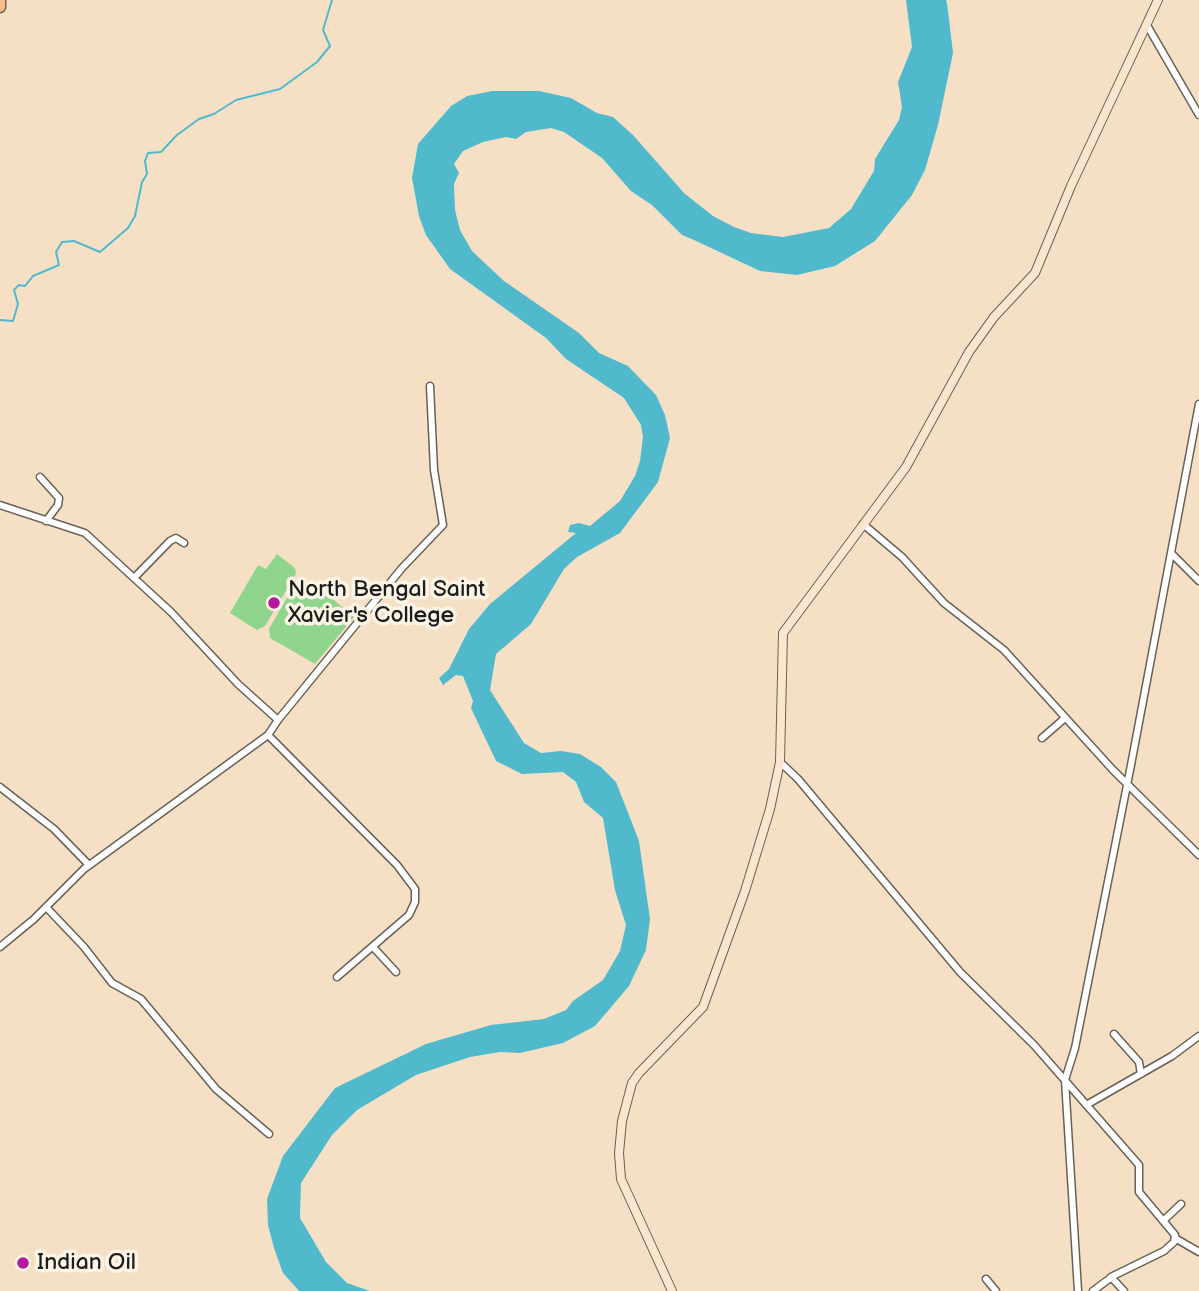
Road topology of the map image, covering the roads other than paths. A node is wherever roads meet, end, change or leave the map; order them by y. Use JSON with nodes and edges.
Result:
{"nodes":[{"id":1,"x":0,"y":0,"type":"edge"},
{"id":2,"x":1158,"y":0,"type":"edge"},
{"id":3,"x":0,"y":7,"type":"edge"},
{"id":4,"x":1148,"y":27,"type":"junction"},
{"id":5,"x":1199,"y":115,"type":"edge"},
{"id":6,"x":430,"y":386,"type":"dead end"},
{"id":7,"x":1199,"y":404,"type":"edge"},
{"id":8,"x":40,"y":477,"type":"dead end"},
{"id":9,"x":0,"y":505,"type":"edge"},
{"id":10,"x":46,"y":521,"type":"junction"},
{"id":11,"x":863,"y":524,"type":"junction"},
{"id":12,"x":184,"y":543,"type":"dead end"},
{"id":13,"x":1171,"y":552,"type":"junction"},
{"id":14,"x":134,"y":578,"type":"junction"},
{"id":15,"x":1199,"y":581,"type":"edge"},
{"id":16,"x":1065,"y":718,"type":"junction"},
{"id":17,"x":278,"y":720,"type":"junction"},
{"id":18,"x":268,"y":735,"type":"junction"},
{"id":19,"x":1042,"y":738,"type":"dead end"},
{"id":20,"x":780,"y":762,"type":"junction"},
{"id":21,"x":1127,"y":785,"type":"junction"},
{"id":22,"x":0,"y":787,"type":"edge"},
{"id":23,"x":1199,"y":855,"type":"edge"},
{"id":24,"x":89,"y":865,"type":"junction"},
{"id":25,"x":46,"y":907,"type":"junction"},
{"id":26,"x":0,"y":947,"type":"edge"},
{"id":27,"x":373,"y":947,"type":"junction"},
{"id":28,"x":396,"y":972,"type":"dead end"},
{"id":29,"x":337,"y":977,"type":"dead end"},
{"id":30,"x":1114,"y":1034,"type":"dead end"},
{"id":31,"x":1199,"y":1036,"type":"edge"},
{"id":32,"x":1141,"y":1074,"type":"junction"},
{"id":33,"x":1065,"y":1080,"type":"junction"},
{"id":34,"x":1088,"y":1104,"type":"junction"},
{"id":35,"x":269,"y":1134,"type":"dead end"},
{"id":36,"x":1181,"y":1204,"type":"dead end"},
{"id":37,"x":1163,"y":1221,"type":"junction"},
{"id":38,"x":1175,"y":1238,"type":"junction"},
{"id":39,"x":1199,"y":1252,"type":"edge"},
{"id":40,"x":1111,"y":1277,"type":"junction"},
{"id":41,"x":986,"y":1279,"type":"dead end"},
{"id":42,"x":671,"y":1291,"type":"edge"},
{"id":43,"x":996,"y":1291,"type":"edge"},
{"id":44,"x":1078,"y":1291,"type":"edge"},
{"id":45,"x":1093,"y":1291,"type":"edge"},
{"id":46,"x":1124,"y":1291,"type":"edge"}],
"edges":[{"from":1,"to":3,"type":"highway"},
{"from":2,"to":4,"type":"street"},
{"from":4,"to":5,"type":"street"},
{"from":4,"to":11,"type":"street"},
{"from":6,"to":17,"type":"street"},
{"from":7,"to":13,"type":"street"},
{"from":8,"to":10,"type":"street"},
{"from":9,"to":10,"type":"street"},
{"from":10,"to":14,"type":"street"},
{"from":11,"to":16,"type":"street"},
{"from":11,"to":20,"type":"street"},
{"from":12,"to":14,"type":"street"},
{"from":13,"to":15,"type":"street"},
{"from":13,"to":21,"type":"street"},
{"from":14,"to":17,"type":"street"},
{"from":16,"to":19,"type":"street"},
{"from":16,"to":21,"type":"street"},
{"from":17,"to":18,"type":"street"},
{"from":18,"to":24,"type":"street"},
{"from":18,"to":27,"type":"street"},
{"from":20,"to":33,"type":"street"},
{"from":20,"to":42,"type":"street"},
{"from":21,"to":23,"type":"street"},
{"from":21,"to":33,"type":"street"},
{"from":22,"to":24,"type":"street"},
{"from":24,"to":25,"type":"street"},
{"from":25,"to":26,"type":"street"},
{"from":25,"to":35,"type":"street"},
{"from":27,"to":28,"type":"street"},
{"from":27,"to":29,"type":"street"},
{"from":30,"to":32,"type":"street"},
{"from":31,"to":32,"type":"street"},
{"from":32,"to":34,"type":"street"},
{"from":33,"to":34,"type":"street"},
{"from":33,"to":44,"type":"street"},
{"from":34,"to":37,"type":"street"},
{"from":36,"to":37,"type":"street"},
{"from":37,"to":38,"type":"street"},
{"from":38,"to":39,"type":"street"},
{"from":38,"to":40,"type":"street"},
{"from":40,"to":45,"type":"street"},
{"from":40,"to":46,"type":"street"},
{"from":41,"to":43,"type":"street"}]}
